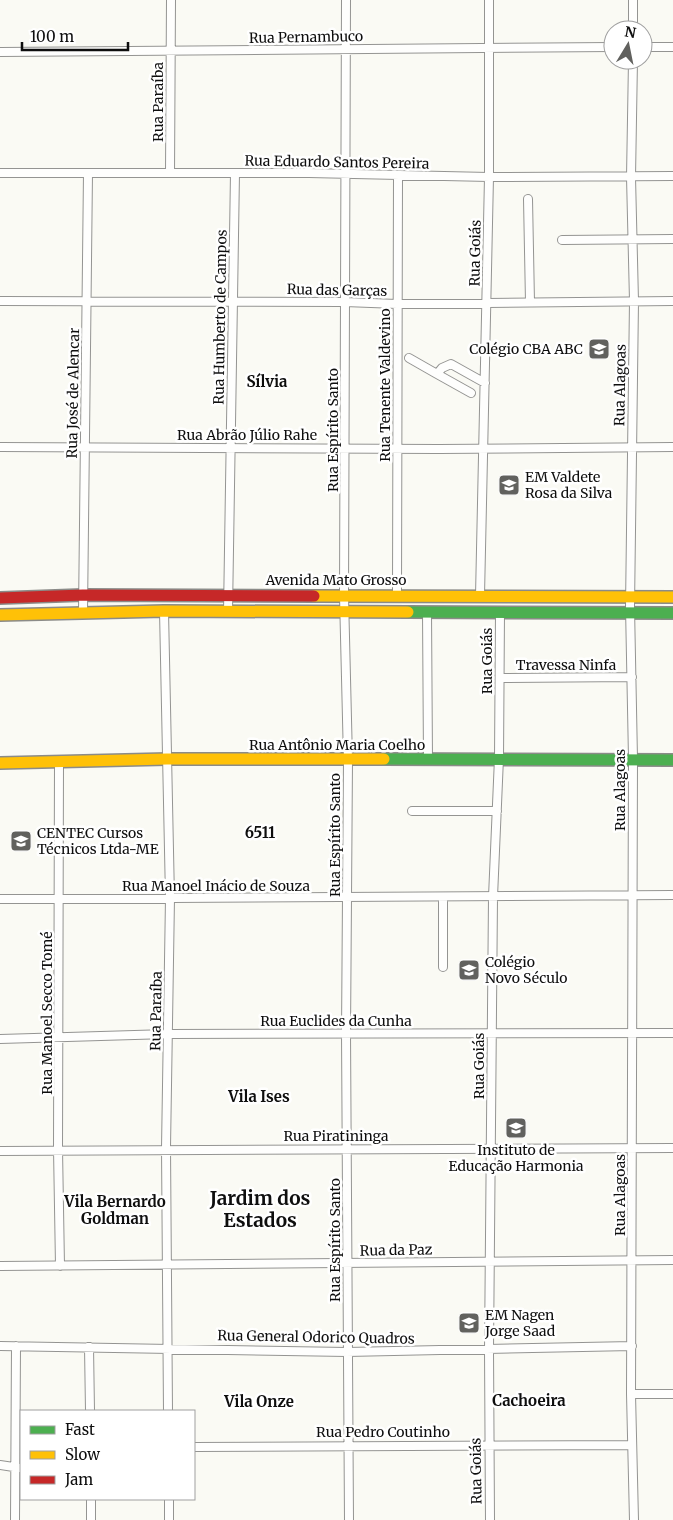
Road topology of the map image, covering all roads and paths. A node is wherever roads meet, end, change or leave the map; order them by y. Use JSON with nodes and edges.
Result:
{"nodes":[{"id":1,"x":171,"y":0,"type":"edge"},
{"id":2,"x":346,"y":0,"type":"edge"},
{"id":3,"x":490,"y":0,"type":"edge"},
{"id":4,"x":633,"y":0,"type":"edge"},
{"id":5,"x":633,"y":20,"type":"edge"},
{"id":6,"x":489,"y":47,"type":"junction"},
{"id":7,"x":603,"y":47,"type":"edge"},
{"id":8,"x":653,"y":47,"type":"edge"},
{"id":9,"x":673,"y":47,"type":"edge"},
{"id":10,"x":346,"y":48,"type":"junction"},
{"id":11,"x":0,"y":52,"type":"edge"},
{"id":12,"x":171,"y":52,"type":"junction"},
{"id":13,"x":632,"y":70,"type":"edge"},
{"id":14,"x":0,"y":173,"type":"edge"},
{"id":15,"x":88,"y":173,"type":"junction"},
{"id":16,"x":170,"y":173,"type":"junction"},
{"id":17,"x":235,"y":173,"type":"junction"},
{"id":18,"x":346,"y":174,"type":"junction"},
{"id":19,"x":398,"y":175,"type":"junction"},
{"id":20,"x":673,"y":176,"type":"edge"},
{"id":21,"x":489,"y":177,"type":"junction"},
{"id":22,"x":631,"y":177,"type":"junction"},
{"id":23,"x":528,"y":200,"type":"dead end"},
{"id":24,"x":632,"y":239,"type":"junction"},
{"id":25,"x":673,"y":239,"type":"edge"},
{"id":26,"x":562,"y":240,"type":"dead end"},
{"id":27,"x":0,"y":301,"type":"edge"},
{"id":28,"x":86,"y":301,"type":"junction"},
{"id":29,"x":232,"y":301,"type":"junction"},
{"id":30,"x":634,"y":301,"type":"junction"},
{"id":31,"x":673,"y":301,"type":"edge"},
{"id":32,"x":345,"y":302,"type":"junction"},
{"id":33,"x":530,"y":302,"type":"junction"},
{"id":34,"x":487,"y":303,"type":"junction"},
{"id":35,"x":397,"y":304,"type":"junction"},
{"id":36,"x":409,"y":358,"type":"dead end"},
{"id":37,"x":437,"y":374,"type":"junction"},
{"id":38,"x":485,"y":383,"type":"junction"},
{"id":39,"x":471,"y":393,"type":"dead end"},
{"id":40,"x":0,"y":447,"type":"edge"},
{"id":41,"x":84,"y":447,"type":"junction"},
{"id":42,"x":231,"y":447,"type":"junction"},
{"id":43,"x":632,"y":447,"type":"junction"},
{"id":44,"x":673,"y":447,"type":"edge"},
{"id":45,"x":346,"y":448,"type":"junction"},
{"id":46,"x":397,"y":448,"type":"junction"},
{"id":47,"x":484,"y":448,"type":"junction"},
{"id":48,"x":83,"y":594,"type":"junction"},
{"id":49,"x":229,"y":595,"type":"junction"},
{"id":50,"x":397,"y":595,"type":"junction"},
{"id":51,"x":344,"y":596,"type":"junction"},
{"id":52,"x":484,"y":596,"type":"junction"},
{"id":53,"x":509,"y":596,"type":"junction"},
{"id":54,"x":673,"y":597,"type":"edge"},
{"id":55,"x":0,"y":598,"type":"edge"},
{"id":56,"x":630,"y":598,"type":"junction"},
{"id":57,"x":164,"y":611,"type":"junction"},
{"id":58,"x":83,"y":612,"type":"junction"},
{"id":59,"x":228,"y":612,"type":"junction"},
{"id":60,"x":427,"y":612,"type":"junction"},
{"id":61,"x":495,"y":612,"type":"junction"},
{"id":62,"x":345,"y":613,"type":"junction"},
{"id":63,"x":673,"y":613,"type":"edge"},
{"id":64,"x":630,"y":614,"type":"junction"},
{"id":65,"x":0,"y":615,"type":"edge"},
{"id":66,"x":632,"y":677,"type":"junction"},
{"id":67,"x":500,"y":678,"type":"junction"},
{"id":68,"x":499,"y":758,"type":"junction"},
{"id":69,"x":167,"y":759,"type":"junction"},
{"id":70,"x":633,"y":759,"type":"junction"},
{"id":71,"x":348,"y":760,"type":"junction"},
{"id":72,"x":428,"y":760,"type":"junction"},
{"id":73,"x":673,"y":760,"type":"edge"},
{"id":74,"x":59,"y":761,"type":"junction"},
{"id":75,"x":0,"y":763,"type":"edge"},
{"id":76,"x":412,"y":811,"type":"dead end"},
{"id":77,"x":497,"y":811,"type":"junction"},
{"id":78,"x":673,"y":895,"type":"edge"},
{"id":79,"x":633,"y":896,"type":"junction"},
{"id":80,"x":443,"y":897,"type":"junction"},
{"id":81,"x":492,"y":897,"type":"junction"},
{"id":82,"x":170,"y":898,"type":"junction"},
{"id":83,"x":348,"y":898,"type":"junction"},
{"id":84,"x":0,"y":899,"type":"edge"},
{"id":85,"x":60,"y":899,"type":"junction"},
{"id":86,"x":443,"y":966,"type":"dead end"},
{"id":87,"x":346,"y":1033,"type":"junction"},
{"id":88,"x":632,"y":1033,"type":"junction"},
{"id":89,"x":673,"y":1033,"type":"edge"},
{"id":90,"x":168,"y":1034,"type":"junction"},
{"id":91,"x":491,"y":1034,"type":"junction"},
{"id":92,"x":0,"y":1039,"type":"edge"},
{"id":93,"x":60,"y":1039,"type":"junction"},
{"id":94,"x":633,"y":1147,"type":"junction"},
{"id":95,"x":166,"y":1148,"type":"junction"},
{"id":96,"x":492,"y":1148,"type":"junction"},
{"id":97,"x":673,"y":1148,"type":"edge"},
{"id":98,"x":58,"y":1149,"type":"junction"},
{"id":99,"x":347,"y":1149,"type":"junction"},
{"id":100,"x":0,"y":1151,"type":"edge"},
{"id":101,"x":490,"y":1260,"type":"junction"},
{"id":102,"x":673,"y":1260,"type":"edge"},
{"id":103,"x":632,"y":1261,"type":"junction"},
{"id":104,"x":347,"y":1263,"type":"junction"},
{"id":105,"x":0,"y":1266,"type":"edge"},
{"id":106,"x":60,"y":1266,"type":"junction"},
{"id":107,"x":166,"y":1266,"type":"junction"},
{"id":108,"x":0,"y":1346,"type":"edge"},
{"id":109,"x":16,"y":1346,"type":"junction"},
{"id":110,"x":632,"y":1346,"type":"junction"},
{"id":111,"x":89,"y":1347,"type":"junction"},
{"id":112,"x":168,"y":1347,"type":"junction"},
{"id":113,"x":489,"y":1350,"type":"junction"},
{"id":114,"x":347,"y":1352,"type":"junction"},
{"id":115,"x":631,"y":1394,"type":"junction"},
{"id":116,"x":673,"y":1394,"type":"edge"},
{"id":117,"x":90,"y":1410,"type":"edge"},
{"id":118,"x":168,"y":1410,"type":"edge"},
{"id":119,"x":488,"y":1444,"type":"junction"},
{"id":120,"x":632,"y":1444,"type":"junction"},
{"id":121,"x":348,"y":1445,"type":"junction"},
{"id":122,"x":195,"y":1447,"type":"edge"},
{"id":123,"x":0,"y":1465,"type":"edge"},
{"id":124,"x":19,"y":1468,"type":"edge"},
{"id":125,"x":91,"y":1500,"type":"edge"},
{"id":126,"x":169,"y":1500,"type":"edge"},
{"id":127,"x":15,"y":1520,"type":"edge"},
{"id":128,"x":91,"y":1520,"type":"edge"},
{"id":129,"x":169,"y":1520,"type":"edge"},
{"id":130,"x":349,"y":1520,"type":"edge"},
{"id":131,"x":490,"y":1520,"type":"edge"},
{"id":132,"x":634,"y":1520,"type":"edge"}],
"edges":[{"from":1,"to":12,"type":"street","name":"Rua Paraíba"},
{"from":2,"to":10,"type":"street","name":"Rua Espírito Santo"},
{"from":3,"to":6,"type":"street","name":"Rua Goiás"},
{"from":4,"to":5,"type":"street"},
{"from":6,"to":7,"type":"street","name":"Rua Pernambuco"},
{"from":6,"to":10,"type":"street","name":"Rua Pernambuco"},
{"from":6,"to":21,"type":"street","name":"Rua Goiás"},
{"from":8,"to":9,"type":"street"},
{"from":10,"to":12,"type":"street","name":"Rua Pernambuco"},
{"from":10,"to":18,"type":"street","name":"Rua Espírito Santo"},
{"from":11,"to":12,"type":"street","name":"Rua Pernambuco"},
{"from":12,"to":16,"type":"street","name":"Rua Paraíba"},
{"from":13,"to":22,"type":"street","name":"Rua Alagoas"},
{"from":14,"to":15,"type":"street","name":"Rua Eduardo Santos Pereira"},
{"from":15,"to":16,"type":"street","name":"Rua Eduardo Santos Pereira"},
{"from":15,"to":28,"type":"street","name":"Rua José de Alencar"},
{"from":16,"to":17,"type":"street","name":"Rua Eduardo Santos Pereira"},
{"from":17,"to":18,"type":"street","name":"Rua Eduardo Santos Pereira"},
{"from":17,"to":29,"type":"street","name":"Rua Humberto de Campos"},
{"from":18,"to":19,"type":"street","name":"Rua Eduardo Santos Pereira"},
{"from":18,"to":32,"type":"street","name":"Rua Espírito Santo"},
{"from":19,"to":21,"type":"street","name":"Rua Eduardo Santos Pereira"},
{"from":19,"to":35,"type":"street","name":"Rua Tenente Valdevino"},
{"from":20,"to":22,"type":"street","name":"Rua Eduardo Santos Pereira"},
{"from":21,"to":22,"type":"street","name":"Rua Eduardo Santos Pereira"},
{"from":21,"to":34,"type":"street","name":"Rua Goiás"},
{"from":22,"to":24,"type":"street","name":"Rua Alagoas"},
{"from":23,"to":33,"type":"street"},
{"from":24,"to":25,"type":"street"},
{"from":24,"to":26,"type":"street"},
{"from":24,"to":30,"type":"street","name":"Rua Alagoas"},
{"from":27,"to":28,"type":"street","name":"Rua das Garças"},
{"from":28,"to":29,"type":"street","name":"Rua das Garças"},
{"from":28,"to":41,"type":"street","name":"Rua José de Alencar"},
{"from":29,"to":32,"type":"street","name":"Rua das Garças"},
{"from":29,"to":42,"type":"street","name":"Rua Humberto de Campos"},
{"from":30,"to":31,"type":"street","name":"Rua das Garças"},
{"from":30,"to":33,"type":"street","name":"Rua das Garças"},
{"from":30,"to":43,"type":"street","name":"Rua Alagoas"},
{"from":32,"to":35,"type":"street","name":"Rua das Garças"},
{"from":32,"to":45,"type":"street","name":"Rua Espírito Santo"},
{"from":33,"to":34,"type":"street","name":"Rua das Garças"},
{"from":34,"to":35,"type":"street","name":"Rua das Garças"},
{"from":34,"to":38,"type":"street","name":"Rua Goiás"},
{"from":35,"to":46,"type":"street","name":"Rua Tenente Valdevino"},
{"from":36,"to":37,"type":"street"},
{"from":37,"to":38,"type":"street"},
{"from":37,"to":39,"type":"street"},
{"from":38,"to":47,"type":"street","name":"Rua Goiás"},
{"from":40,"to":41,"type":"street","name":"Rua Abrão Júlio Rahe"},
{"from":41,"to":42,"type":"street","name":"Rua Abrão Júlio Rahe"},
{"from":41,"to":48,"type":"street","name":"Rua José de Alencar"},
{"from":42,"to":45,"type":"street","name":"Rua Abrão Júlio Rahe"},
{"from":42,"to":49,"type":"street","name":"Rua Humberto de Campos"},
{"from":43,"to":44,"type":"street","name":"Rua Abrão Júlio Rahe"},
{"from":43,"to":47,"type":"street","name":"Rua Abrão Júlio Rahe"},
{"from":43,"to":56,"type":"street","name":"Rua Alagoas"},
{"from":45,"to":46,"type":"street","name":"Rua Abrão Júlio Rahe"},
{"from":45,"to":51,"type":"street","name":"Rua Espírito Santo"},
{"from":46,"to":47,"type":"street","name":"Rua Abrão Júlio Rahe"},
{"from":46,"to":50,"type":"street","name":"Rua Tenente Valdevino"},
{"from":47,"to":52,"type":"street","name":"Rua Goiás"},
{"from":48,"to":49,"type":"main road","name":"Avenida Mato Grosso"},
{"from":48,"to":55,"type":"main road","name":"Avenida Mato Grosso"},
{"from":48,"to":58,"type":"street","name":"Rua José de Alencar"},
{"from":49,"to":51,"type":"main road","name":"Avenida Mato Grosso"},
{"from":49,"to":59,"type":"street","name":"Rua Humberto de Campos"},
{"from":50,"to":51,"type":"main road","name":"Avenida Mato Grosso"},
{"from":50,"to":52,"type":"main road","name":"Avenida Mato Grosso"},
{"from":51,"to":62,"type":"street","name":"Rua Espírito Santo"},
{"from":52,"to":53,"type":"main road","name":"Avenida Mato Grosso"},
{"from":52,"to":61,"type":"main road"},
{"from":53,"to":56,"type":"main road","name":"Avenida Mato Grosso"},
{"from":53,"to":61,"type":"main road"},
{"from":54,"to":56,"type":"main road","name":"Avenida Mato Grosso"},
{"from":56,"to":64,"type":"street","name":"Rua Alagoas"},
{"from":57,"to":58,"type":"main road"},
{"from":57,"to":59,"type":"main road"},
{"from":57,"to":69,"type":"street","name":"Rua Paraíba"},
{"from":58,"to":65,"type":"main road"},
{"from":59,"to":62,"type":"main road"},
{"from":60,"to":61,"type":"main road"},
{"from":60,"to":62,"type":"main road"},
{"from":60,"to":72,"type":"street"},
{"from":61,"to":64,"type":"main road"},
{"from":61,"to":67,"type":"street","name":"Rua Goiás"},
{"from":62,"to":71,"type":"street","name":"Rua Espírito Santo"},
{"from":63,"to":64,"type":"main road"},
{"from":64,"to":66,"type":"street","name":"Rua Alagoas"},
{"from":66,"to":67,"type":"street","name":"Travessa Ninfa"},
{"from":66,"to":70,"type":"street","name":"Rua Alagoas"},
{"from":67,"to":68,"type":"street","name":"Rua Goiás"},
{"from":68,"to":70,"type":"main road","name":"Rua Antônio Maria Coelho"},
{"from":68,"to":72,"type":"main road","name":"Rua Antônio Maria Coelho"},
{"from":68,"to":77,"type":"street","name":"Rua Goiás"},
{"from":69,"to":71,"type":"main road","name":"Rua Antônio Maria Coelho"},
{"from":69,"to":74,"type":"main road","name":"Rua Antônio Maria Coelho"},
{"from":69,"to":82,"type":"street","name":"Rua Paraíba"},
{"from":70,"to":73,"type":"main road","name":"Rua Antônio Maria Coelho"},
{"from":70,"to":79,"type":"street","name":"Rua Alagoas"},
{"from":71,"to":72,"type":"main road","name":"Rua Antônio Maria Coelho"},
{"from":71,"to":83,"type":"street","name":"Rua Espírito Santo"},
{"from":74,"to":75,"type":"main road","name":"Rua Antônio Maria Coelho"},
{"from":74,"to":85,"type":"street","name":"Rua Manoel Secco Tomé"},
{"from":76,"to":77,"type":"street"},
{"from":77,"to":81,"type":"street","name":"Rua Goiás"},
{"from":78,"to":79,"type":"street","name":"Rua Manoel Inácio de Souza"},
{"from":79,"to":81,"type":"street","name":"Rua Manoel Inácio de Souza"},
{"from":79,"to":88,"type":"street","name":"Rua Alagoas"},
{"from":80,"to":81,"type":"street","name":"Rua Manoel Inácio de Souza"},
{"from":80,"to":83,"type":"street","name":"Rua Manoel Inácio de Souza"},
{"from":80,"to":86,"type":"street"},
{"from":81,"to":91,"type":"street","name":"Rua Goiás"},
{"from":82,"to":83,"type":"street","name":"Rua Manoel Inácio de Souza"},
{"from":82,"to":85,"type":"street","name":"Rua Manoel Inácio de Souza"},
{"from":82,"to":90,"type":"street","name":"Rua Paraíba"},
{"from":83,"to":87,"type":"street","name":"Rua Espírito Santo"},
{"from":84,"to":85,"type":"street","name":"Rua Manoel Inácio de Souza"},
{"from":85,"to":93,"type":"street","name":"Rua Manoel Secco Tomé"},
{"from":87,"to":90,"type":"street","name":"Rua Euclides da Cunha"},
{"from":87,"to":91,"type":"street","name":"Rua Euclides da Cunha"},
{"from":87,"to":99,"type":"street","name":"Rua Espírito Santo"},
{"from":88,"to":89,"type":"street","name":"Rua Euclides da Cunha"},
{"from":88,"to":91,"type":"street","name":"Rua Euclides da Cunha"},
{"from":88,"to":94,"type":"street","name":"Rua Alagoas"},
{"from":90,"to":93,"type":"street","name":"Rua Euclides da Cunha"},
{"from":90,"to":95,"type":"street","name":"Rua Paraíba"},
{"from":91,"to":96,"type":"street","name":"Rua Goiás"},
{"from":92,"to":93,"type":"street","name":"Rua Euclides da Cunha"},
{"from":93,"to":98,"type":"street","name":"Rua Manoel Secco Tomé"},
{"from":94,"to":96,"type":"street","name":"Rua Piratininga"},
{"from":94,"to":97,"type":"street","name":"Rua Piratininga"},
{"from":94,"to":103,"type":"street","name":"Rua Alagoas"},
{"from":95,"to":98,"type":"street","name":"Rua Piratininga"},
{"from":95,"to":99,"type":"street","name":"Rua Piratininga"},
{"from":95,"to":107,"type":"street","name":"Rua Paraíba"},
{"from":96,"to":99,"type":"street","name":"Rua Piratininga"},
{"from":96,"to":101,"type":"street","name":"Rua Goiás"},
{"from":98,"to":100,"type":"street","name":"Rua Piratininga"},
{"from":98,"to":106,"type":"street","name":"Rua Manoel Secco Tomé"},
{"from":99,"to":104,"type":"street","name":"Rua Espírito Santo"},
{"from":101,"to":103,"type":"street","name":"Rua da Paz"},
{"from":101,"to":104,"type":"street","name":"Rua da Paz"},
{"from":101,"to":113,"type":"street","name":"Rua Goiás"},
{"from":102,"to":103,"type":"street","name":"Rua da Paz"},
{"from":103,"to":110,"type":"street","name":"Rua Alagoas"},
{"from":104,"to":107,"type":"street","name":"Rua da Paz"},
{"from":104,"to":114,"type":"street","name":"Rua Espírito Santo"},
{"from":105,"to":106,"type":"street","name":"Rua da Paz"},
{"from":106,"to":107,"type":"street","name":"Rua da Paz"},
{"from":107,"to":112,"type":"street","name":"Rua Paraíba"},
{"from":108,"to":109,"type":"street","name":"Rua General Odorico Quadros"},
{"from":109,"to":111,"type":"street","name":"Rua General Odorico Quadros"},
{"from":109,"to":124,"type":"street"},
{"from":110,"to":113,"type":"street","name":"Rua General Odorico Quadros"},
{"from":110,"to":115,"type":"street","name":"Rua Alagoas"},
{"from":111,"to":112,"type":"street","name":"Rua General Odorico Quadros"},
{"from":111,"to":117,"type":"street"},
{"from":112,"to":114,"type":"street","name":"Rua General Odorico Quadros"},
{"from":112,"to":118,"type":"street","name":"Rua Paraíba"},
{"from":113,"to":114,"type":"street","name":"Rua General Odorico Quadros"},
{"from":113,"to":119,"type":"street","name":"Rua Goiás"},
{"from":114,"to":121,"type":"street","name":"Rua Espírito Santo"},
{"from":115,"to":116,"type":"street"},
{"from":115,"to":120,"type":"street","name":"Rua Alagoas"},
{"from":119,"to":120,"type":"street","name":"Rua Pedro Coutinho"},
{"from":119,"to":121,"type":"street","name":"Rua Pedro Coutinho"},
{"from":119,"to":131,"type":"street","name":"Rua Goiás"},
{"from":120,"to":132,"type":"street","name":"Rua Alagoas"},
{"from":121,"to":122,"type":"street","name":"Rua Pedro Coutinho"},
{"from":121,"to":130,"type":"street","name":"Rua Espírito Santo"},
{"from":123,"to":124,"type":"street"},
{"from":124,"to":127,"type":"street"},
{"from":125,"to":128,"type":"street"},
{"from":126,"to":129,"type":"street"}]}
